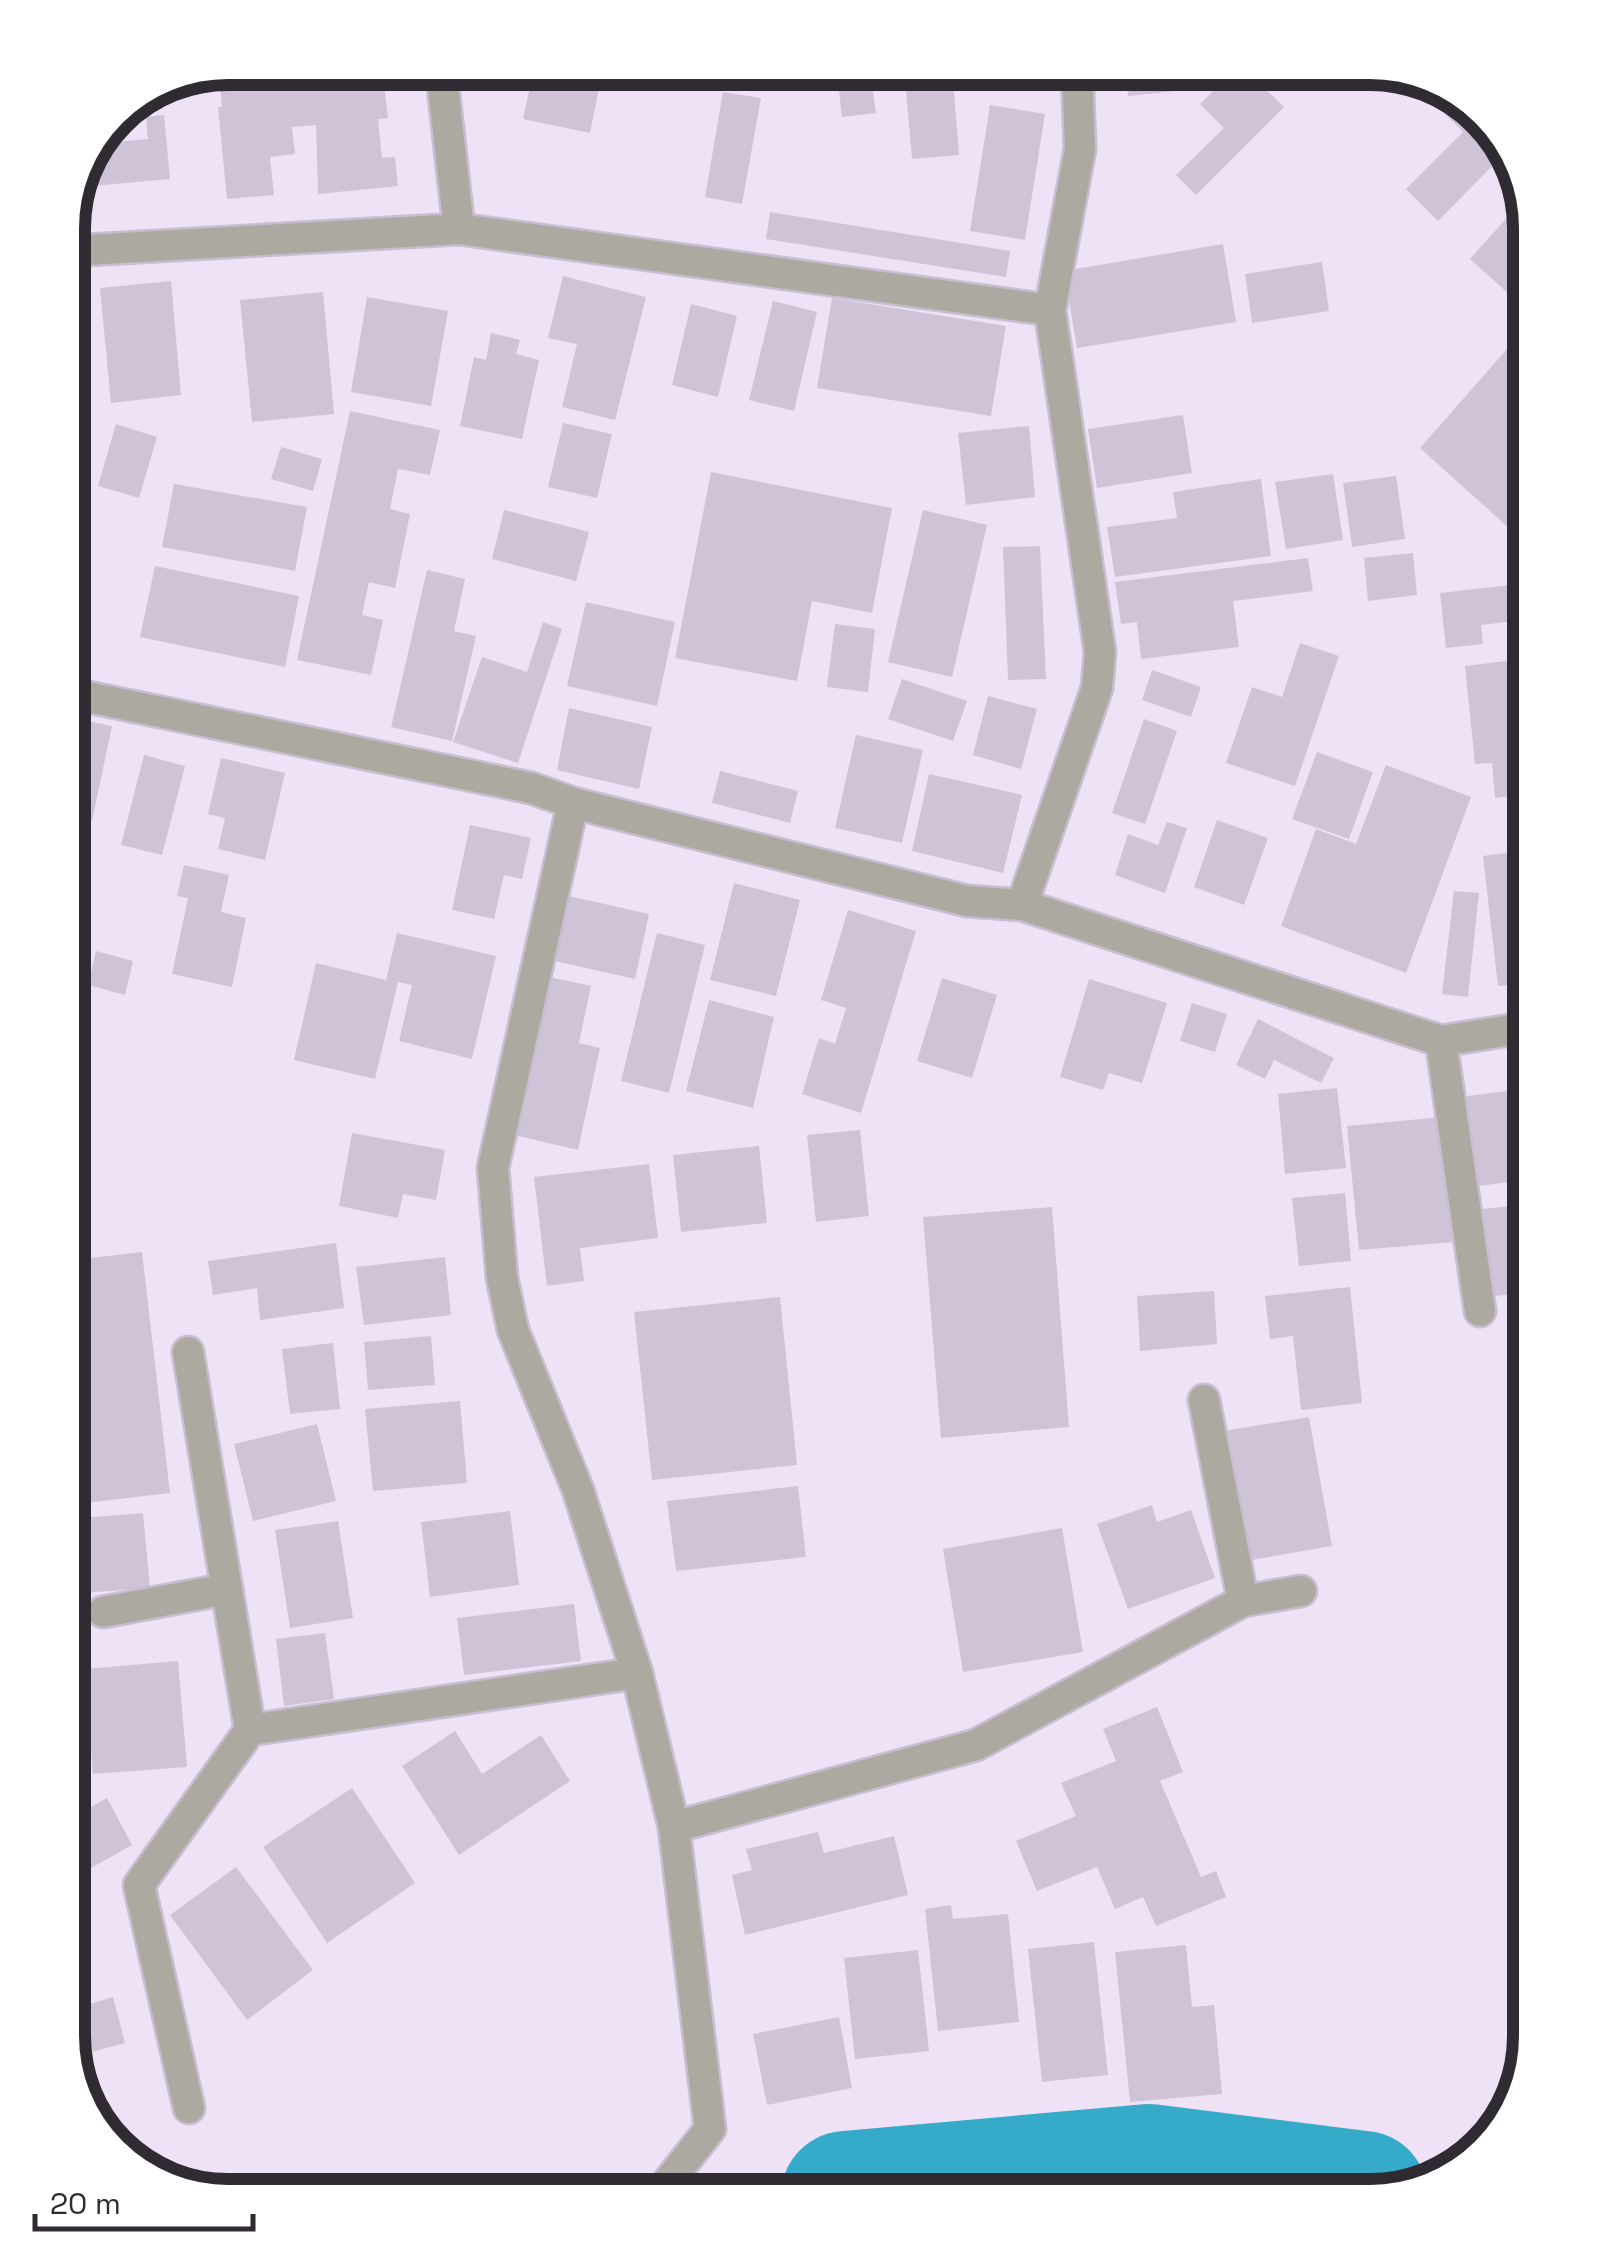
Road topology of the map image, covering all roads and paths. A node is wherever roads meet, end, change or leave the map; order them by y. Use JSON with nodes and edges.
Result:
{"nodes":[{"id":1,"x":443,"y":85,"type":"edge"},
{"id":2,"x":1078,"y":85,"type":"edge"},
{"id":3,"x":458,"y":228,"type":"junction"},
{"id":4,"x":85,"y":250,"type":"edge"},
{"id":5,"x":1050,"y":310,"type":"junction"},
{"id":6,"x":85,"y":696,"type":"edge"},
{"id":7,"x":573,"y":803,"type":"junction"},
{"id":8,"x":1022,"y":905,"type":"junction"},
{"id":9,"x":1513,"y":1029,"type":"edge"},
{"id":10,"x":1441,"y":1040,"type":"junction"},
{"id":11,"x":1480,"y":1311,"type":"dead end"},
{"id":12,"x":188,"y":1352,"type":"dead end"},
{"id":13,"x":1204,"y":1400,"type":"dead end"},
{"id":14,"x":227,"y":1589,"type":"junction"},
{"id":15,"x":1301,"y":1591,"type":"dead end"},
{"id":16,"x":1243,"y":1601,"type":"junction"},
{"id":17,"x":103,"y":1612,"type":"dead end"},
{"id":18,"x":637,"y":1673,"type":"junction"},
{"id":19,"x":250,"y":1730,"type":"junction"},
{"id":20,"x":674,"y":1828,"type":"junction"},
{"id":21,"x":189,"y":2108,"type":"dead end"},
{"id":22,"x":670,"y":2179,"type":"edge"}],
"edges":[{"from":1,"to":3,"type":"street"},
{"from":2,"to":5,"type":"street"},
{"from":3,"to":4,"type":"street"},
{"from":3,"to":5,"type":"street"},
{"from":5,"to":8,"type":"street"},
{"from":6,"to":7,"type":"street"},
{"from":7,"to":8,"type":"street"},
{"from":7,"to":18,"type":"street"},
{"from":8,"to":10,"type":"street"},
{"from":9,"to":10,"type":"street"},
{"from":10,"to":11,"type":"street"},
{"from":12,"to":14,"type":"street"},
{"from":13,"to":16,"type":"street"},
{"from":14,"to":17,"type":"street"},
{"from":14,"to":19,"type":"street"},
{"from":15,"to":16,"type":"street"},
{"from":16,"to":20,"type":"street"},
{"from":18,"to":19,"type":"street"},
{"from":18,"to":20,"type":"street"},
{"from":19,"to":21,"type":"street"},
{"from":20,"to":22,"type":"street"}]}
